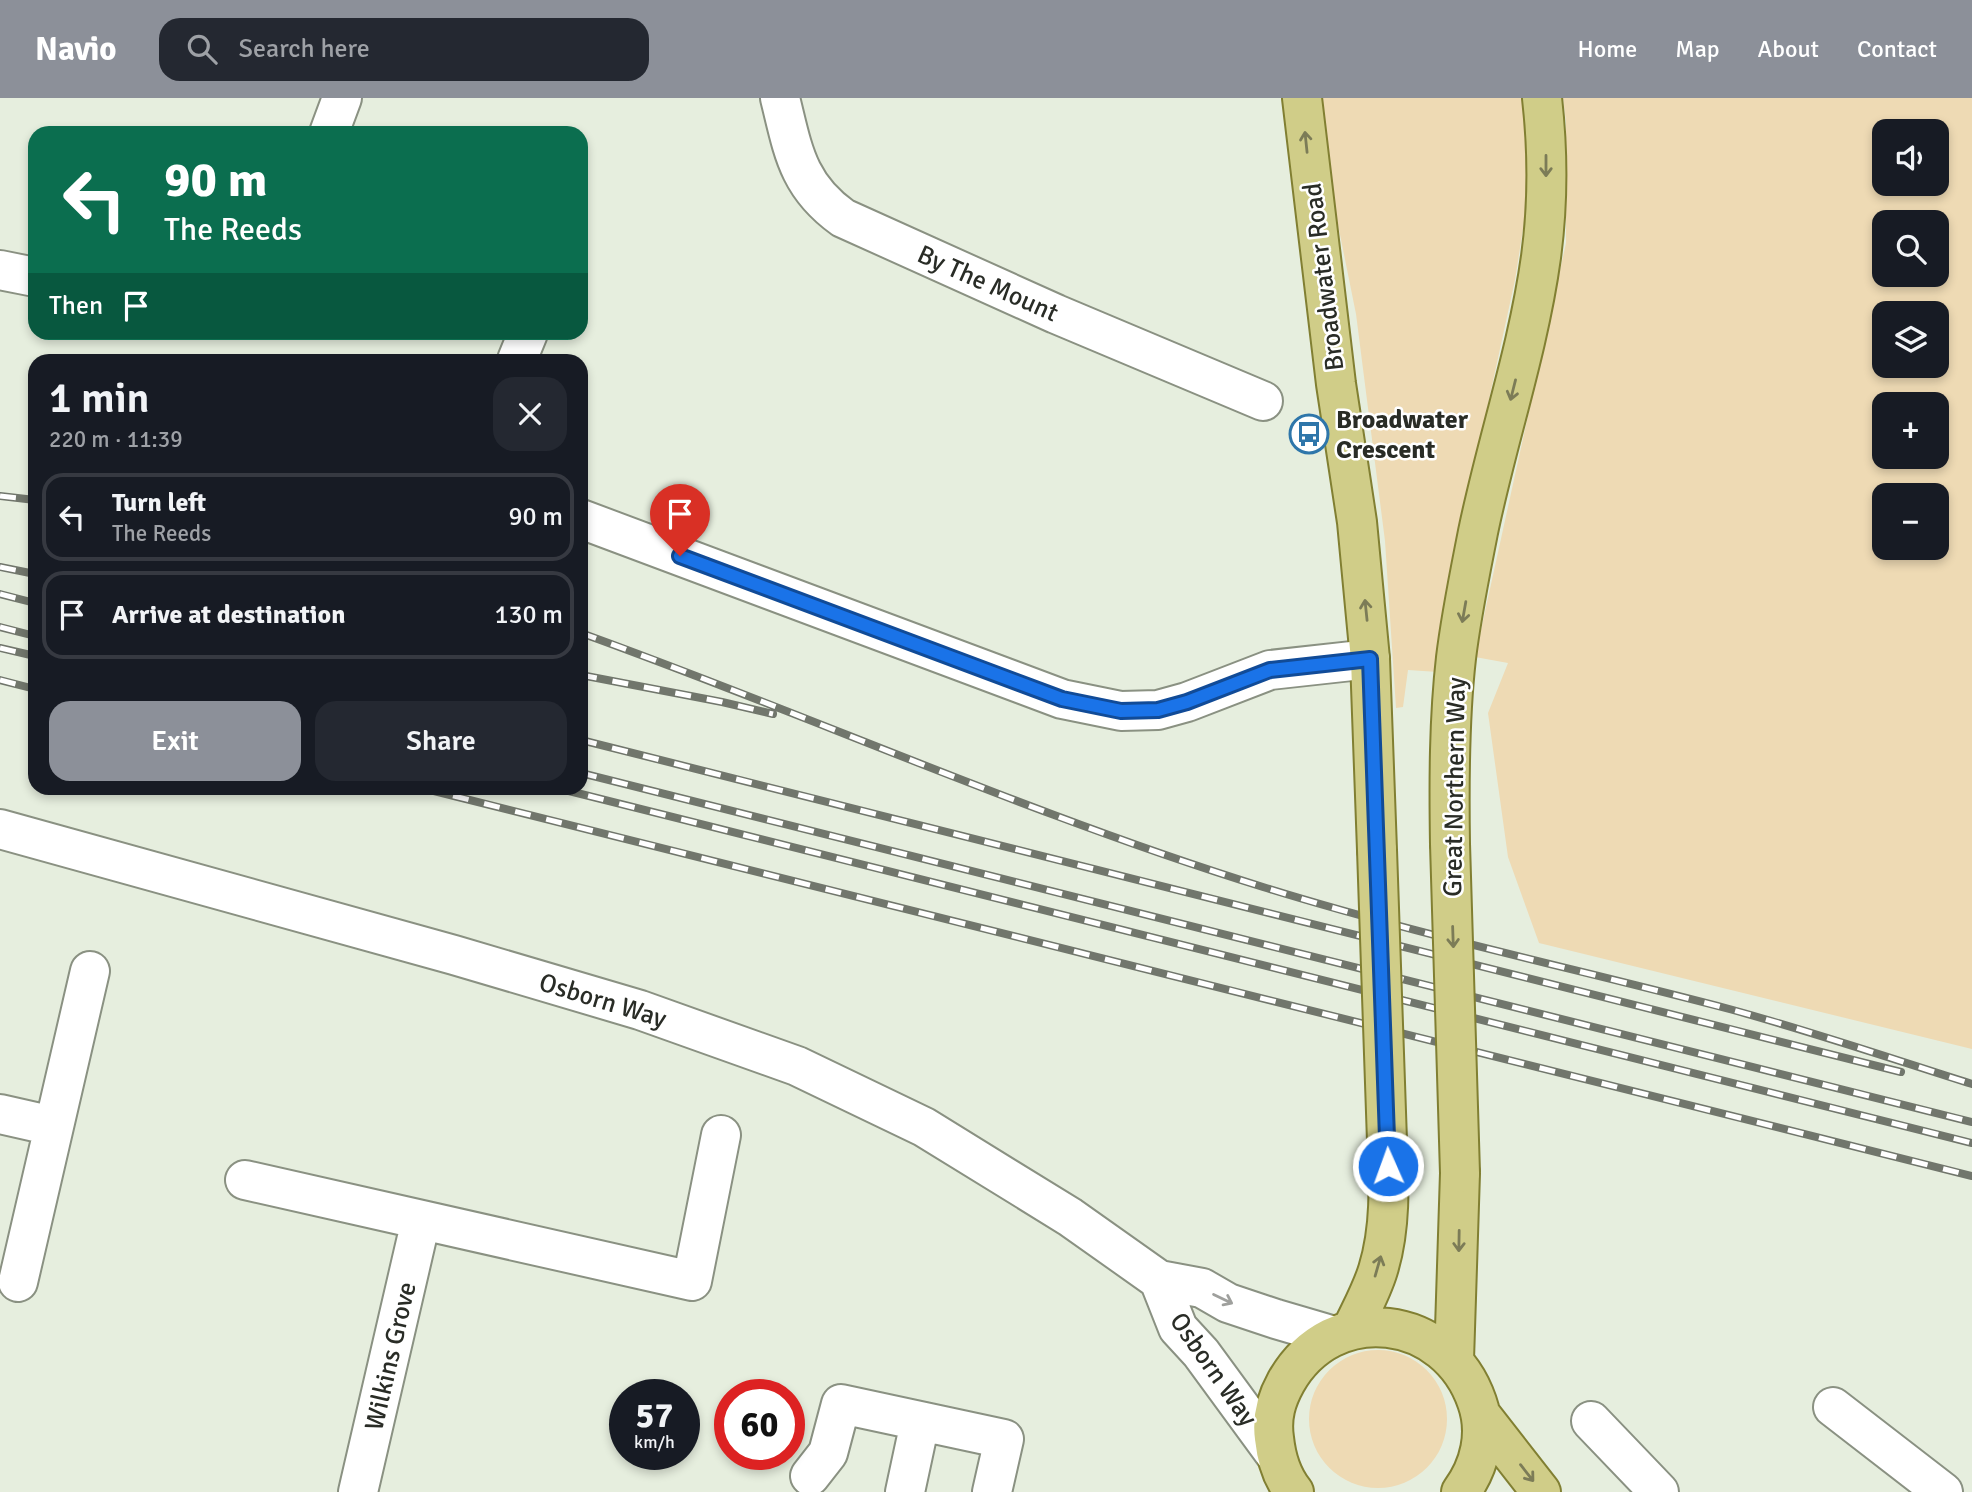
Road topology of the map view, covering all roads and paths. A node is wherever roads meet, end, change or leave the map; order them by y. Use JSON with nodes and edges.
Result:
{"nodes":[{"id":1,"x":342,"y":98,"type":"edge"},
{"id":2,"x":780,"y":98,"type":"edge"},
{"id":3,"x":1302,"y":98,"type":"edge"},
{"id":4,"x":1542,"y":98,"type":"edge"},
{"id":5,"x":332,"y":126,"type":"edge"},
{"id":6,"x":0,"y":270,"type":"edge"},
{"id":7,"x":28,"y":276,"type":"edge"},
{"id":8,"x":1263,"y":401,"type":"dead end"},
{"id":9,"x":588,"y":522,"type":"edge"},
{"id":10,"x":1370,"y":659,"type":"junction"},
{"id":11,"x":0,"y":830,"type":"edge"},
{"id":12,"x":90,"y":971,"type":"dead end"},
{"id":13,"x":0,"y":1114,"type":"edge"},
{"id":14,"x":53,"y":1126,"type":"junction"},
{"id":15,"x":721,"y":1135,"type":"dead end"},
{"id":16,"x":245,"y":1180,"type":"dead end"},
{"id":17,"x":421,"y":1220,"type":"junction"},
{"id":18,"x":1159,"y":1280,"type":"junction"},
{"id":19,"x":18,"y":1282,"type":"dead end"},
{"id":20,"x":1343,"y":1333,"type":"junction"},
{"id":21,"x":1454,"y":1360,"type":"junction"},
{"id":22,"x":1833,"y":1407,"type":"dead end"},
{"id":23,"x":1482,"y":1415,"type":"junction"},
{"id":24,"x":1591,"y":1421,"type":"dead end"},
{"id":25,"x":920,"y":1422,"type":"junction"},
{"id":26,"x":1275,"y":1454,"type":"junction"},
{"id":27,"x":810,"y":1476,"type":"dead end"},
{"id":28,"x":358,"y":1492,"type":"edge"},
{"id":29,"x":905,"y":1492,"type":"edge"},
{"id":30,"x":992,"y":1492,"type":"edge"},
{"id":31,"x":1294,"y":1492,"type":"edge"},
{"id":32,"x":1461,"y":1492,"type":"edge"},
{"id":33,"x":1541,"y":1492,"type":"edge"},
{"id":34,"x":1659,"y":1492,"type":"edge"},
{"id":35,"x":1943,"y":1492,"type":"edge"}],
"edges":[{"from":1,"to":5,"type":"street"},
{"from":2,"to":8,"type":"street","name":"By The Mount"},
{"from":10,"to":3,"type":"main road","name":"Broadwater Road","one_way":true},
{"from":4,"to":21,"type":"main road","name":"Great Northern Way","one_way":true,"bridge":true},
{"from":6,"to":7,"type":"street"},
{"from":9,"to":10,"type":"street"},
{"from":20,"to":10,"type":"main road","name":"Broadwater Road","one_way":true,"bridge":true},
{"from":11,"to":18,"type":"street","name":"Osborn Way"},
{"from":12,"to":14,"type":"street"},
{"from":13,"to":14,"type":"street"},
{"from":14,"to":19,"type":"street"},
{"from":15,"to":17,"type":"street"},
{"from":16,"to":17,"type":"street"},
{"from":17,"to":28,"type":"street","name":"Wilkins Grove"},
{"from":18,"to":20,"type":"street","name":"Osborn Way","one_way":true},
{"from":18,"to":26,"type":"street","name":"Osborn Way"},
{"from":20,"to":21,"type":"main road"},
{"from":20,"to":26,"type":"main road"},
{"from":21,"to":23,"type":"main road"},
{"from":22,"to":35,"type":"street"},
{"from":23,"to":32,"type":"main road"},
{"from":23,"to":33,"type":"main road","one_way":true},
{"from":24,"to":34,"type":"street"},
{"from":25,"to":27,"type":"street"},
{"from":25,"to":29,"type":"street"},
{"from":25,"to":30,"type":"street"},
{"from":26,"to":31,"type":"main road"}]}
